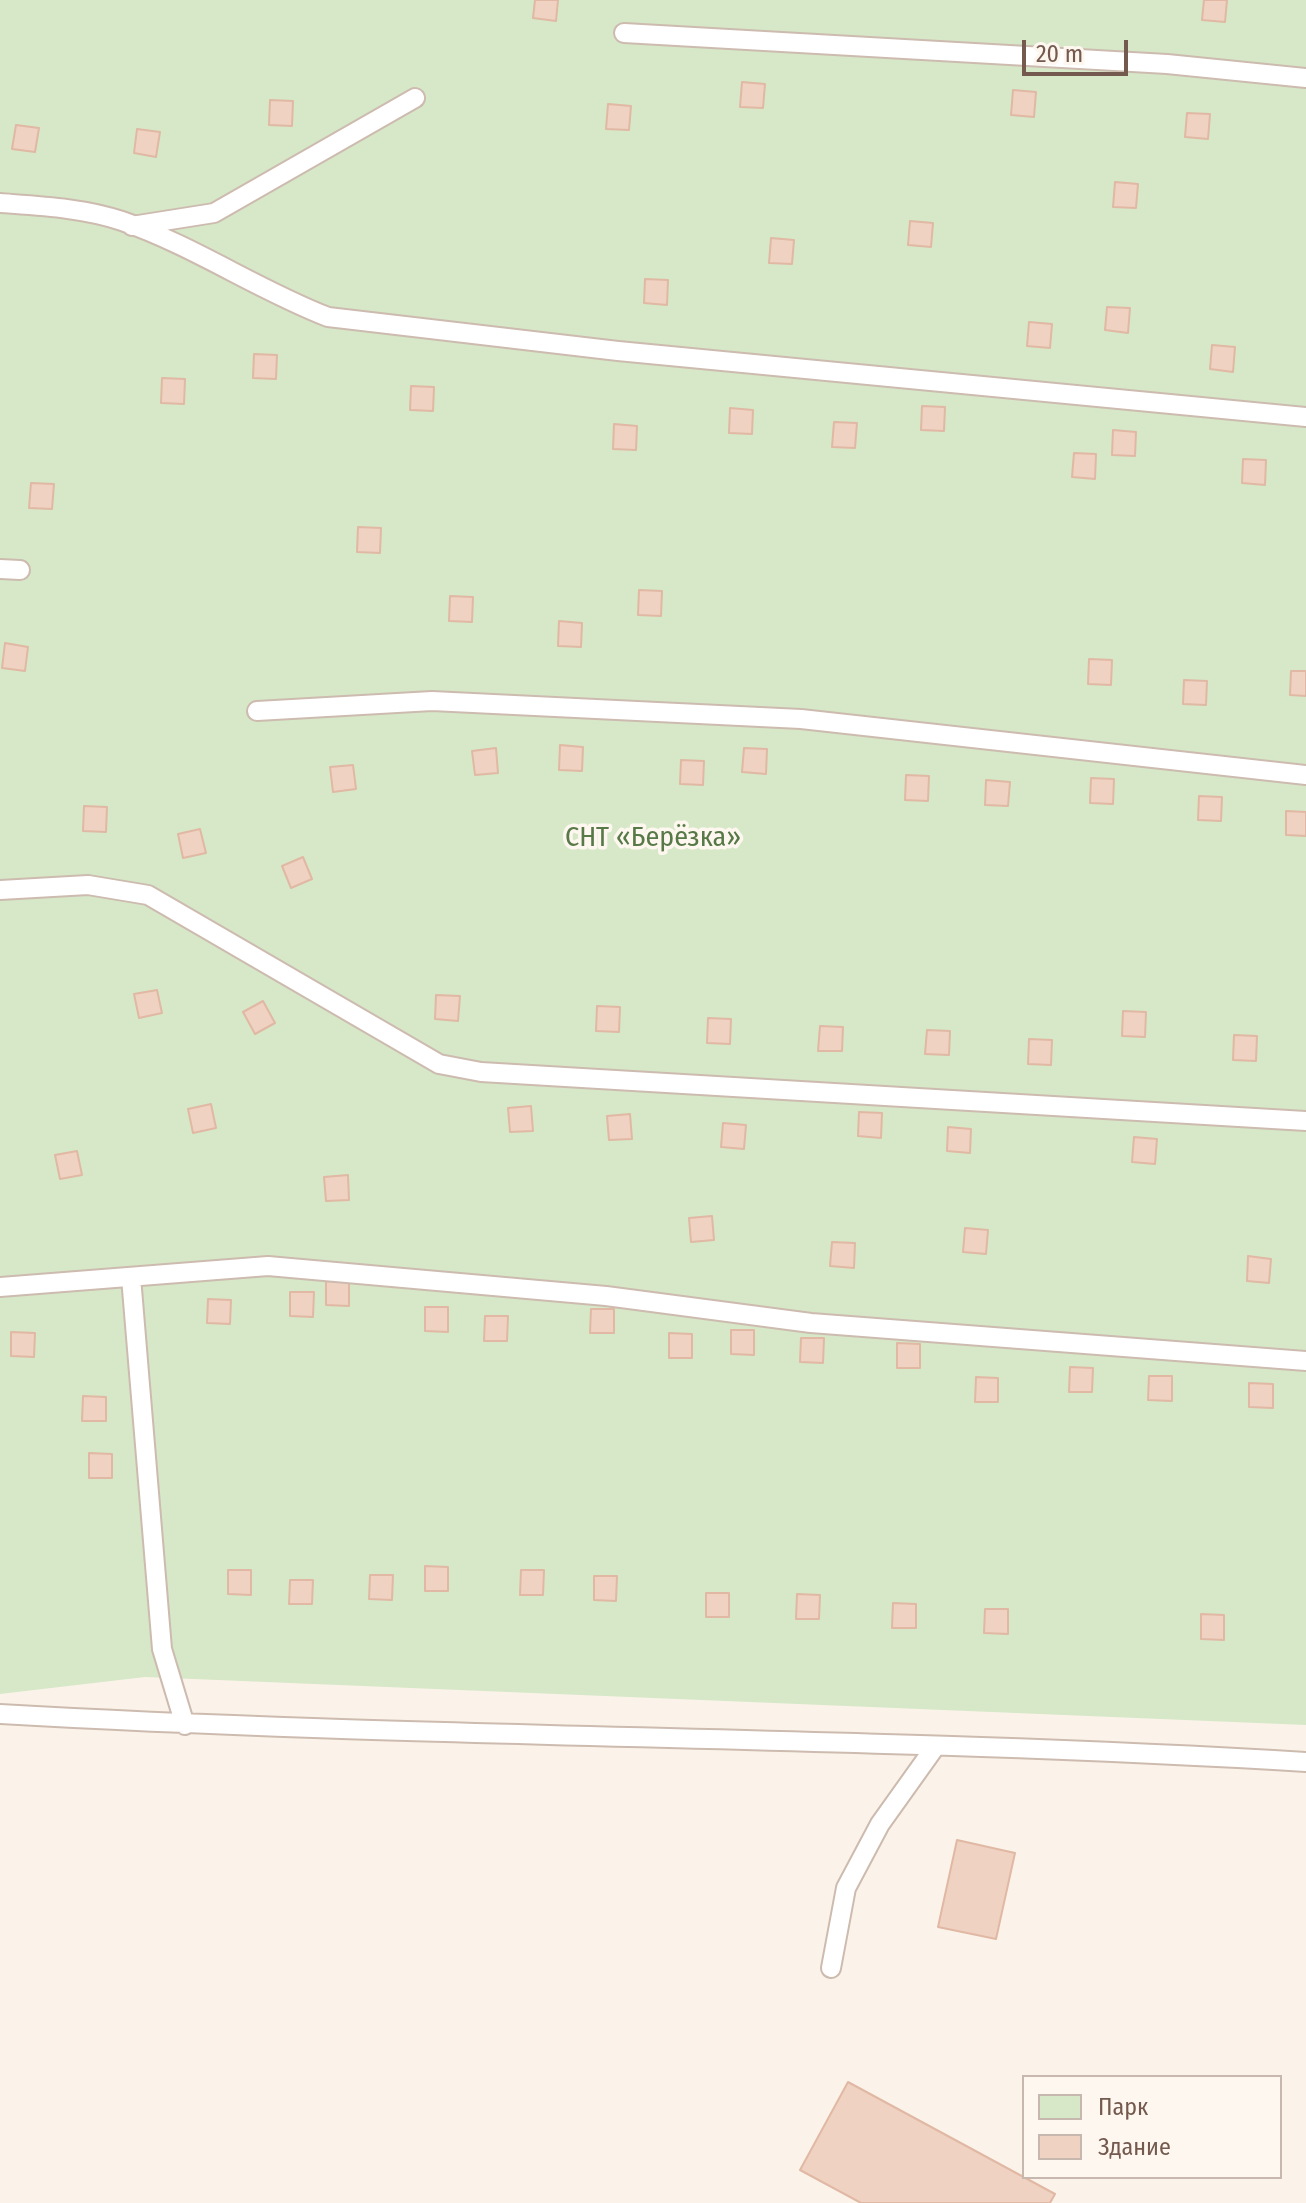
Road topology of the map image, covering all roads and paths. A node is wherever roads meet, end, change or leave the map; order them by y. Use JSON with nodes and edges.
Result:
{"nodes":[{"id":1,"x":624,"y":33,"type":"dead end"},
{"id":2,"x":1306,"y":78,"type":"edge"},
{"id":3,"x":415,"y":98,"type":"dead end"},
{"id":4,"x":0,"y":203,"type":"edge"},
{"id":5,"x":132,"y":226,"type":"junction"},
{"id":6,"x":1306,"y":417,"type":"edge"},
{"id":7,"x":0,"y":569,"type":"edge"},
{"id":8,"x":20,"y":570,"type":"dead end"},
{"id":9,"x":257,"y":711,"type":"dead end"},
{"id":10,"x":1306,"y":775,"type":"edge"},
{"id":11,"x":0,"y":890,"type":"edge"},
{"id":12,"x":1306,"y":1121,"type":"edge"},
{"id":13,"x":131,"y":1277,"type":"junction"},
{"id":14,"x":0,"y":1287,"type":"edge"},
{"id":15,"x":1306,"y":1361,"type":"edge"},
{"id":16,"x":0,"y":1714,"type":"edge"},
{"id":17,"x":185,"y":1725,"type":"junction"},
{"id":18,"x":935,"y":1747,"type":"junction"},
{"id":19,"x":1306,"y":1762,"type":"edge"},
{"id":20,"x":831,"y":1968,"type":"dead end"}],
"edges":[{"from":1,"to":2,"type":"lane"},
{"from":3,"to":5,"type":"lane"},
{"from":4,"to":5,"type":"lane"},
{"from":5,"to":6,"type":"lane"},
{"from":7,"to":8,"type":"lane"},
{"from":9,"to":10,"type":"lane"},
{"from":11,"to":12,"type":"lane"},
{"from":13,"to":14,"type":"lane"},
{"from":13,"to":15,"type":"lane"},
{"from":13,"to":17,"type":"lane"},
{"from":16,"to":17,"type":"lane"},
{"from":17,"to":18,"type":"lane"},
{"from":18,"to":19,"type":"lane"},
{"from":18,"to":20,"type":"lane"}]}
